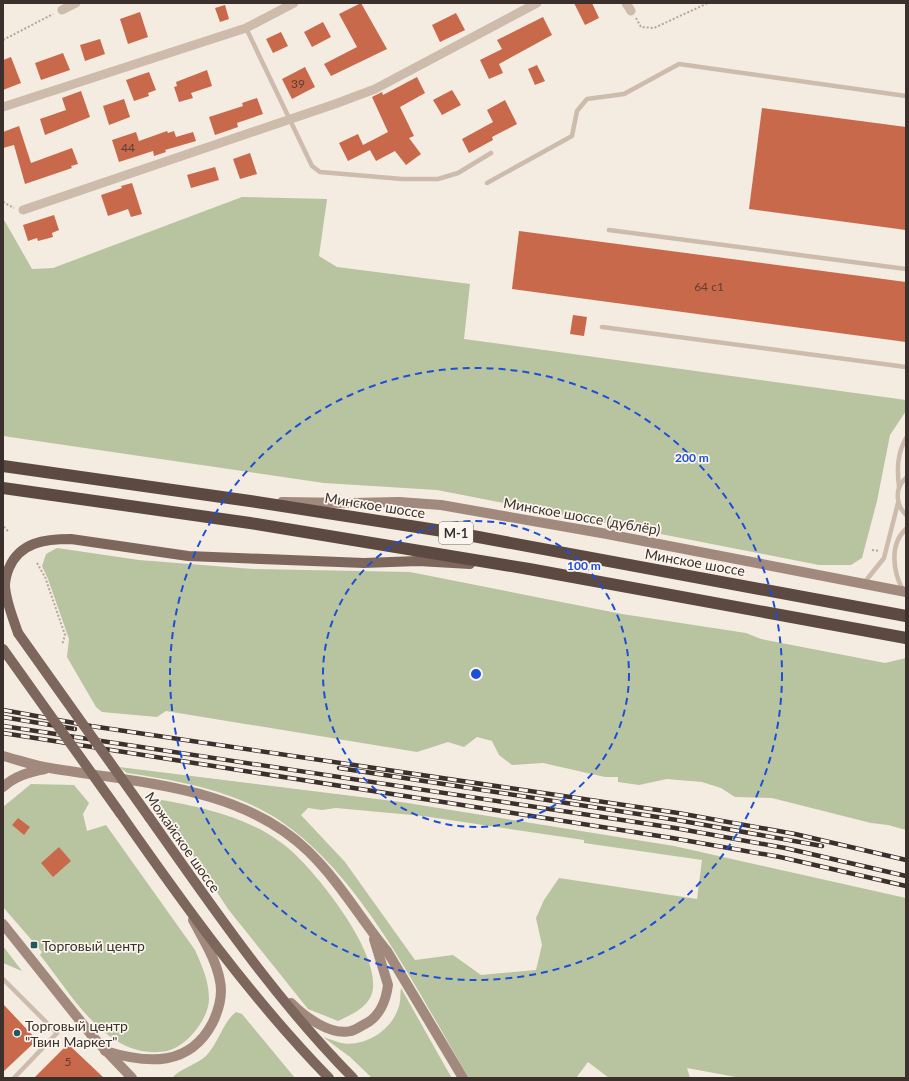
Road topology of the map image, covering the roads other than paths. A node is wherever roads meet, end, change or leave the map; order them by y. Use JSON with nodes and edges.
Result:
{"nodes":[{"id":1,"x":76,"y":3,"type":"edge"},
{"id":2,"x":294,"y":3,"type":"edge"},
{"id":3,"x":537,"y":3,"type":"edge"},
{"id":4,"x":62,"y":10,"type":"road end"},
{"id":5,"x":246,"y":28,"type":"junction"},
{"id":6,"x":906,"y":96,"type":"edge"},
{"id":7,"x":3,"y":108,"type":"edge"},
{"id":8,"x":290,"y":120,"type":"junction"},
{"id":9,"x":491,"y":153,"type":"dead end"},
{"id":10,"x":487,"y":183,"type":"dead end"},
{"id":11,"x":23,"y":210,"type":"road end"},
{"id":12,"x":609,"y":230,"type":"dead end"},
{"id":13,"x":906,"y":269,"type":"edge"},
{"id":14,"x":602,"y":327,"type":"dead end"},
{"id":15,"x":906,"y":367,"type":"edge"},
{"id":16,"x":906,"y":438,"type":"edge"},
{"id":17,"x":3,"y":466,"type":"edge"},
{"id":18,"x":906,"y":478,"type":"edge"},
{"id":19,"x":899,"y":487,"type":"junction"},
{"id":20,"x":3,"y":488,"type":"edge"},
{"id":21,"x":250,"y":501,"type":"junction"},
{"id":22,"x":898,"y":503,"type":"junction"},
{"id":23,"x":906,"y":515,"type":"edge"},
{"id":24,"x":906,"y":529,"type":"edge"},
{"id":25,"x":529,"y":569,"type":"junction"},
{"id":26,"x":864,"y":583,"type":"junction"},
{"id":27,"x":905,"y":591,"type":"edge"},
{"id":28,"x":3,"y":612,"type":"edge"},
{"id":29,"x":906,"y":616,"type":"edge"},
{"id":30,"x":18,"y":634,"type":"junction"},
{"id":31,"x":906,"y":638,"type":"edge"},
{"id":32,"x":3,"y":650,"type":"edge"},
{"id":33,"x":3,"y":756,"type":"edge"},
{"id":34,"x":48,"y":768,"type":"junction"},
{"id":35,"x":3,"y":787,"type":"edge"},
{"id":36,"x":191,"y":915,"type":"junction"},
{"id":37,"x":3,"y":924,"type":"edge"},
{"id":38,"x":372,"y":933,"type":"junction"},
{"id":39,"x":264,"y":978,"type":"junction"},
{"id":40,"x":3,"y":979,"type":"edge"},
{"id":41,"x":105,"y":1051,"type":"junction"},
{"id":42,"x":14,"y":1078,"type":"edge"},
{"id":43,"x":132,"y":1078,"type":"edge"},
{"id":44,"x":329,"y":1078,"type":"edge"},
{"id":45,"x":353,"y":1078,"type":"edge"},
{"id":46,"x":463,"y":1078,"type":"edge"}],
"edges":[{"from":1,"to":4,"type":"street"},
{"from":2,"to":5,"type":"street"},
{"from":3,"to":8,"type":"street"},
{"from":5,"to":7,"type":"street"},
{"from":5,"to":8,"type":"lane"},
{"from":6,"to":10,"type":"lane"},
{"from":8,"to":9,"type":"lane"},
{"from":8,"to":11,"type":"street"},
{"from":12,"to":13,"type":"lane"},
{"from":14,"to":15,"type":"lane"},
{"from":16,"to":19,"type":"lane"},
{"from":17,"to":21,"type":"highway","name":"Минское шоссе","number":"М-1"},
{"from":18,"to":19,"type":"lane"},
{"from":19,"to":22,"type":"lane"},
{"from":20,"to":25,"type":"highway","number":"М-1"},
{"from":21,"to":26,"type":"street","name":"Минское шоссе (дублёр)"},
{"from":21,"to":29,"type":"highway","name":"Минское шоссе","number":"М-1"},
{"from":22,"to":23,"type":"lane"},
{"from":22,"to":26,"type":"lane"},
{"from":24,"to":27,"type":"lane"},
{"from":25,"to":30,"type":"main road"},
{"from":25,"to":31,"type":"highway","number":"М-1"},
{"from":26,"to":27,"type":"street","name":"Минское шоссе (дублёр)"},
{"from":28,"to":30,"type":"main road","name":"Можайское шоссе"},
{"from":30,"to":39,"type":"main road","name":"Можайское шоссе","bridge":true},
{"from":32,"to":36,"type":"main road","bridge":true},
{"from":33,"to":34,"type":"street"},
{"from":34,"to":35,"type":"street"},
{"from":34,"to":38,"type":"street"},
{"from":36,"to":41,"type":"street"},
{"from":36,"to":44,"type":"main road"},
{"from":37,"to":41,"type":"street"},
{"from":38,"to":39,"type":"street"},
{"from":38,"to":46,"type":"street"},
{"from":39,"to":45,"type":"main road","name":"Можайское шоссе"},
{"from":40,"to":42,"type":"lane"},
{"from":41,"to":43,"type":"street"}]}
